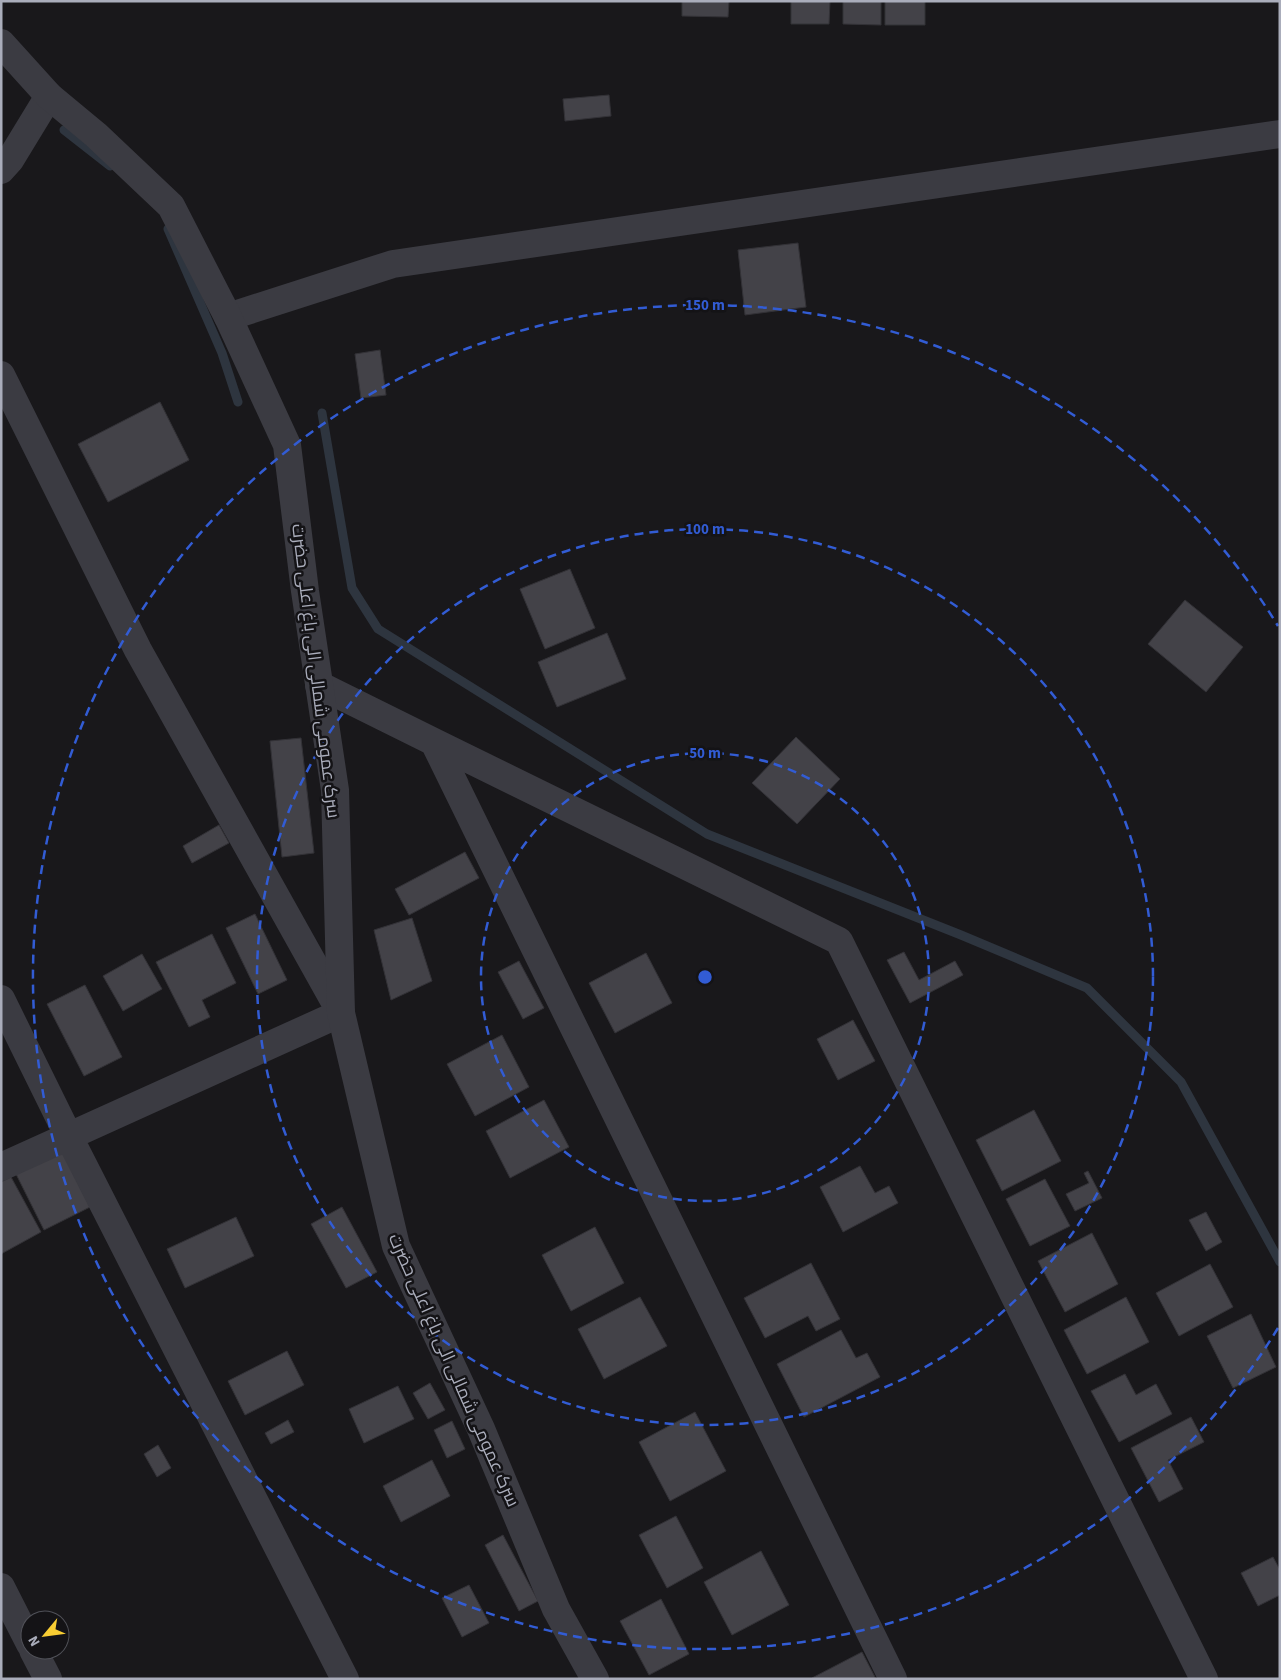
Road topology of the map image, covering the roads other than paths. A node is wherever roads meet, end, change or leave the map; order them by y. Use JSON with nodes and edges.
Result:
{"nodes":[{"id":1,"x":1,"y":43,"type":"edge"},
{"id":2,"x":49,"y":96,"type":"junction"},
{"id":3,"x":1280,"y":134,"type":"edge"},
{"id":4,"x":6,"y":165,"type":"edge"},
{"id":5,"x":228,"y":317,"type":"junction"},
{"id":6,"x":1,"y":375,"type":"edge"},
{"id":7,"x":319,"y":685,"type":"junction"},
{"id":8,"x":434,"y":742,"type":"junction"},
{"id":9,"x":1,"y":999,"type":"edge"},
{"id":10,"x":342,"y":1013,"type":"junction"},
{"id":11,"x":69,"y":1137,"type":"junction"},
{"id":12,"x":1,"y":1167,"type":"edge"},
{"id":13,"x":1,"y":1587,"type":"edge"},
{"id":14,"x":20,"y":1624,"type":"edge"},
{"id":15,"x":38,"y":1660,"type":"edge"},
{"id":16,"x":48,"y":1679,"type":"edge"},
{"id":17,"x":345,"y":1679,"type":"edge"},
{"id":18,"x":595,"y":1679,"type":"edge"},
{"id":19,"x":893,"y":1679,"type":"edge"},
{"id":20,"x":1204,"y":1679,"type":"edge"}],
"edges":[{"from":1,"to":2,"type":"street","name":"سرک عمومی شمالی الی باغ اعلی حضرت"},
{"from":2,"to":4,"type":"street"},
{"from":2,"to":5,"type":"street","name":"سرک عمومی شمالی الی باغ اعلی حضرت"},
{"from":3,"to":5,"type":"street"},
{"from":5,"to":7,"type":"street","name":"سرک عمومی شمالی الی باغ اعلی حضرت"},
{"from":6,"to":10,"type":"street"},
{"from":7,"to":8,"type":"street"},
{"from":7,"to":10,"type":"street","name":"سرک عمومی شمالی الی باغ اعلی حضرت"},
{"from":8,"to":19,"type":"street"},
{"from":8,"to":20,"type":"street"},
{"from":9,"to":11,"type":"street"},
{"from":10,"to":11,"type":"street"},
{"from":10,"to":18,"type":"street","name":"سرک عمومی شمالی الی باغ اعلی حضرت"},
{"from":11,"to":12,"type":"street"},
{"from":11,"to":17,"type":"street"},
{"from":13,"to":14,"type":"street"},
{"from":15,"to":16,"type":"street"}]}
